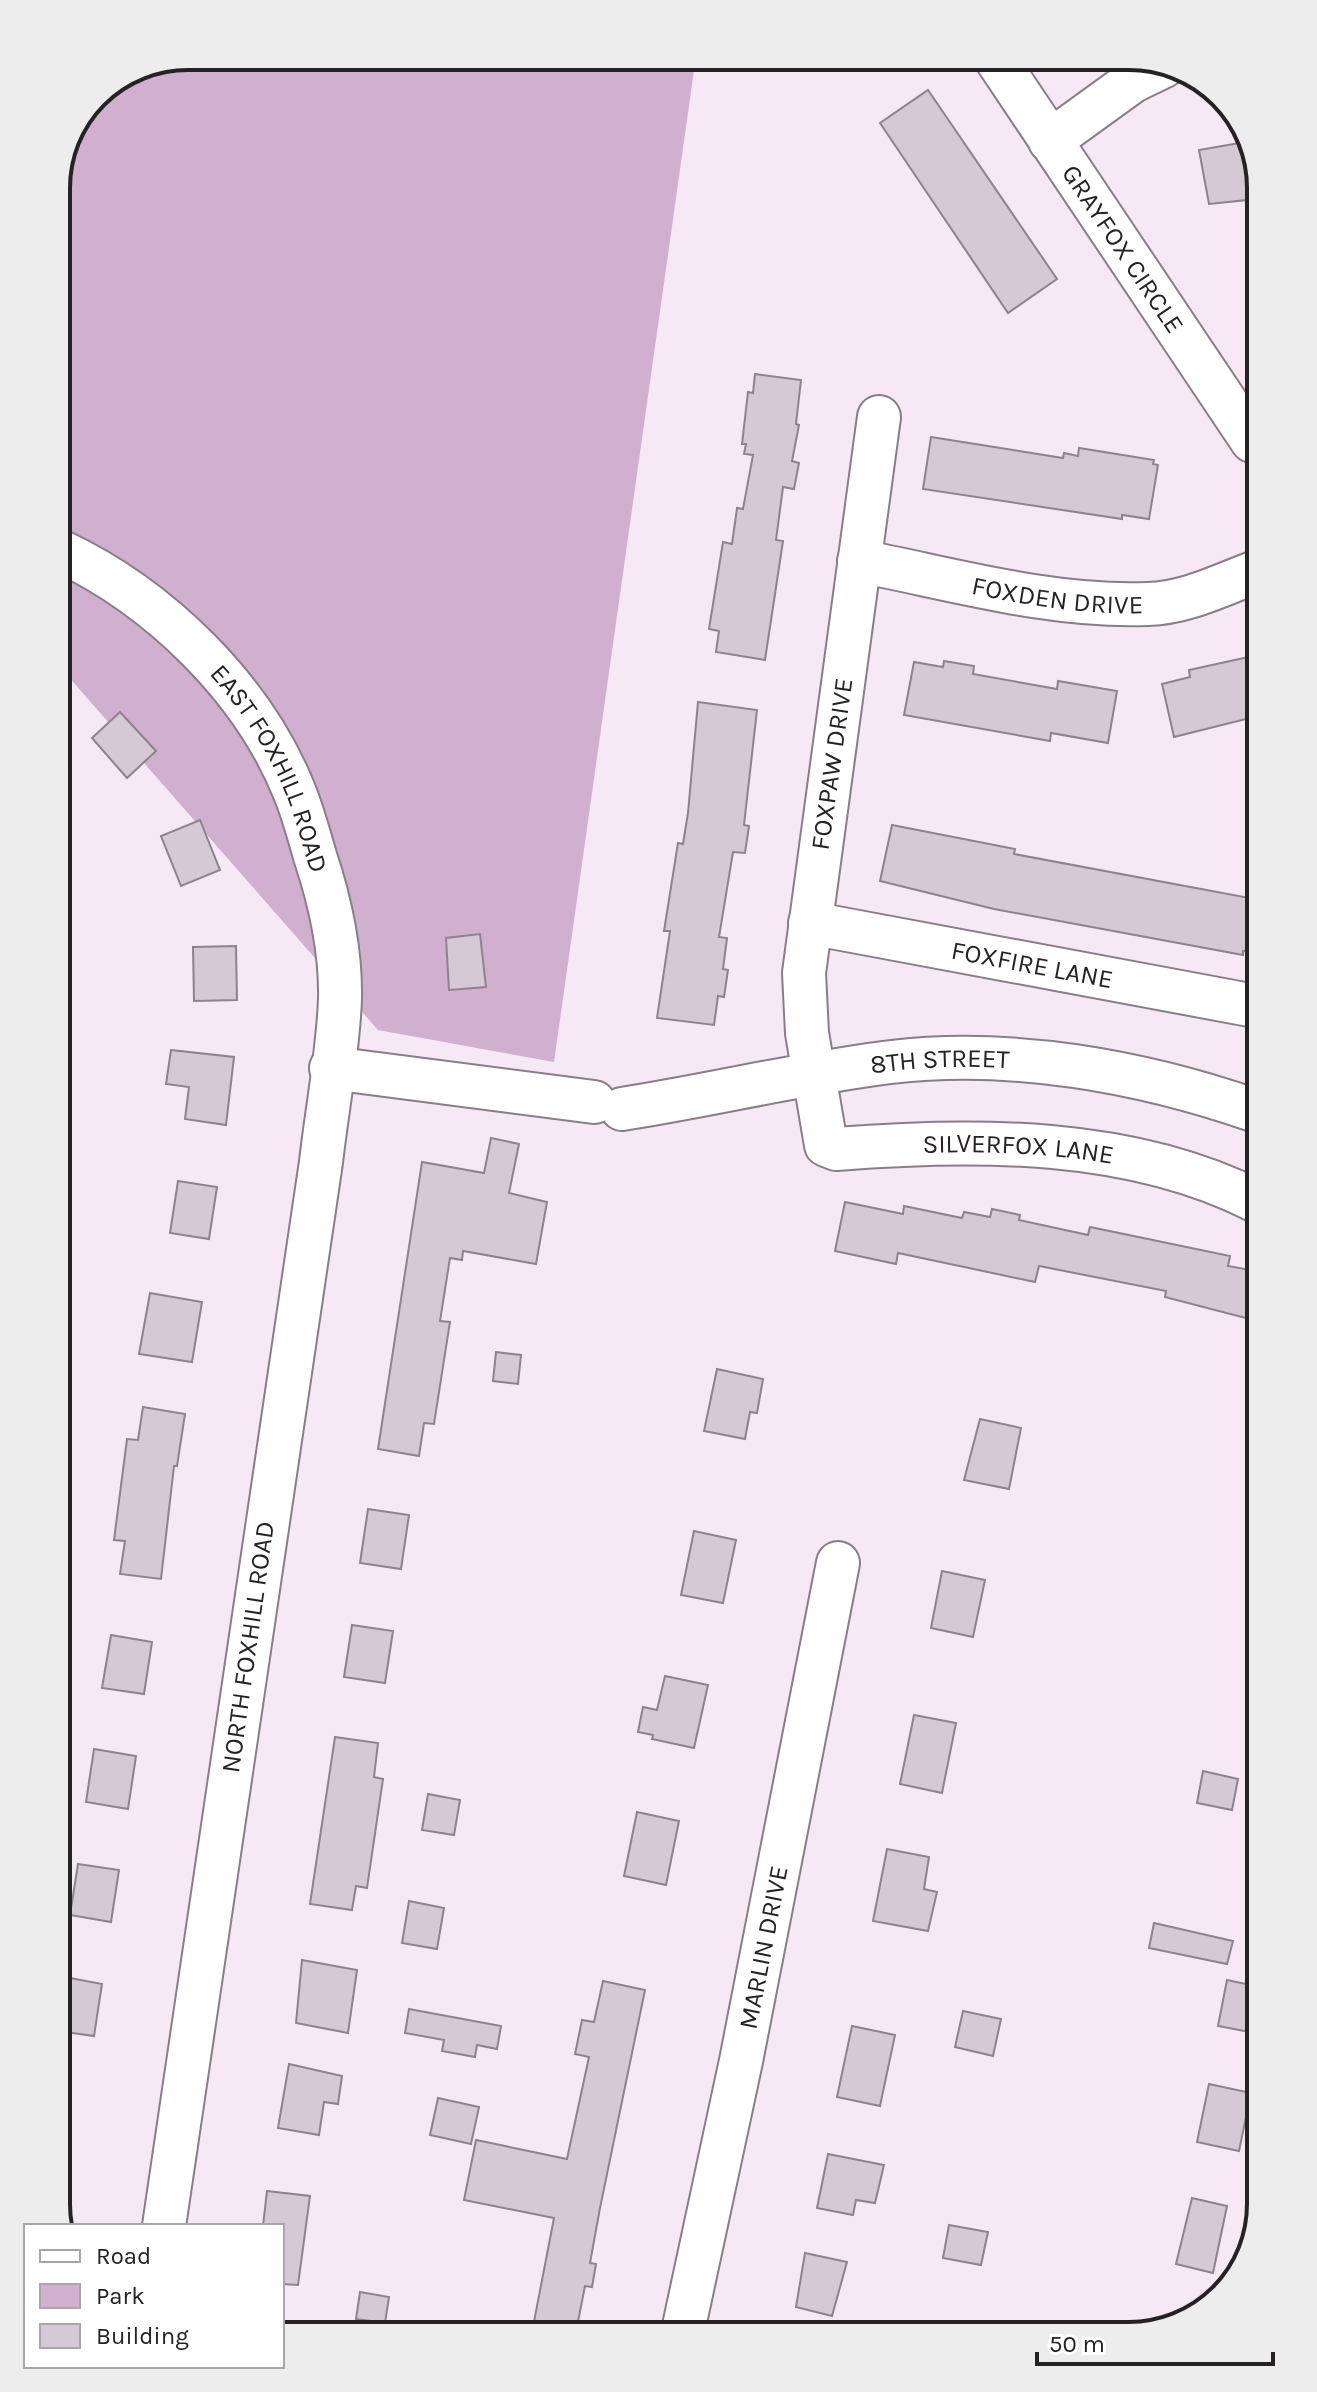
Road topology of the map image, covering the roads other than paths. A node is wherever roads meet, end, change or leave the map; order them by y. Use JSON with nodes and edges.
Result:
{"nodes":[{"id":1,"x":1003,"y":70,"type":"edge"},
{"id":2,"x":1152,"y":72,"type":"edge"},
{"id":3,"x":1050,"y":141,"type":"junction"},
{"id":4,"x":879,"y":417,"type":"dead end"},
{"id":5,"x":1247,"y":434,"type":"edge"},
{"id":6,"x":70,"y":557,"type":"edge"},
{"id":7,"x":859,"y":561,"type":"junction"},
{"id":8,"x":1247,"y":575,"type":"edge"},
{"id":9,"x":810,"y":923,"type":"junction"},
{"id":10,"x":1247,"y":1005,"type":"edge"},
{"id":11,"x":331,"y":1068,"type":"junction"},
{"id":12,"x":817,"y":1092,"type":"junction"},
{"id":13,"x":1247,"y":1108,"type":"edge"},
{"id":14,"x":1247,"y":1196,"type":"edge"},
{"id":15,"x":838,"y":1563,"type":"dead end"},
{"id":16,"x":164,"y":2224,"type":"edge"},
{"id":17,"x":685,"y":2322,"type":"edge"}],
"edges":[{"from":1,"to":3,"type":"street","name":"GRAYFOX CIRCLE"},
{"from":2,"to":3,"type":"street"},
{"from":3,"to":5,"type":"street","name":"GRAYFOX CIRCLE"},
{"from":4,"to":7,"type":"street","name":"FOXPAW DRIVE"},
{"from":6,"to":11,"type":"street","name":"EAST FOXHILL ROAD"},
{"from":7,"to":8,"type":"street","name":"FOXDEN DRIVE"},
{"from":7,"to":9,"type":"street","name":"FOXPAW DRIVE"},
{"from":9,"to":10,"type":"street","name":"FOXFIRE LANE"},
{"from":9,"to":12,"type":"street","name":"FOXPAW DRIVE"},
{"from":11,"to":12,"type":"street","name":"8TH STREET"},
{"from":11,"to":16,"type":"street","name":"NORTH FOXHILL ROAD"},
{"from":12,"to":13,"type":"street","name":"8TH STREET"},
{"from":12,"to":14,"type":"street","name":"SILVERFOX LANE"},
{"from":15,"to":17,"type":"street","name":"MARLIN DRIVE"}]}
